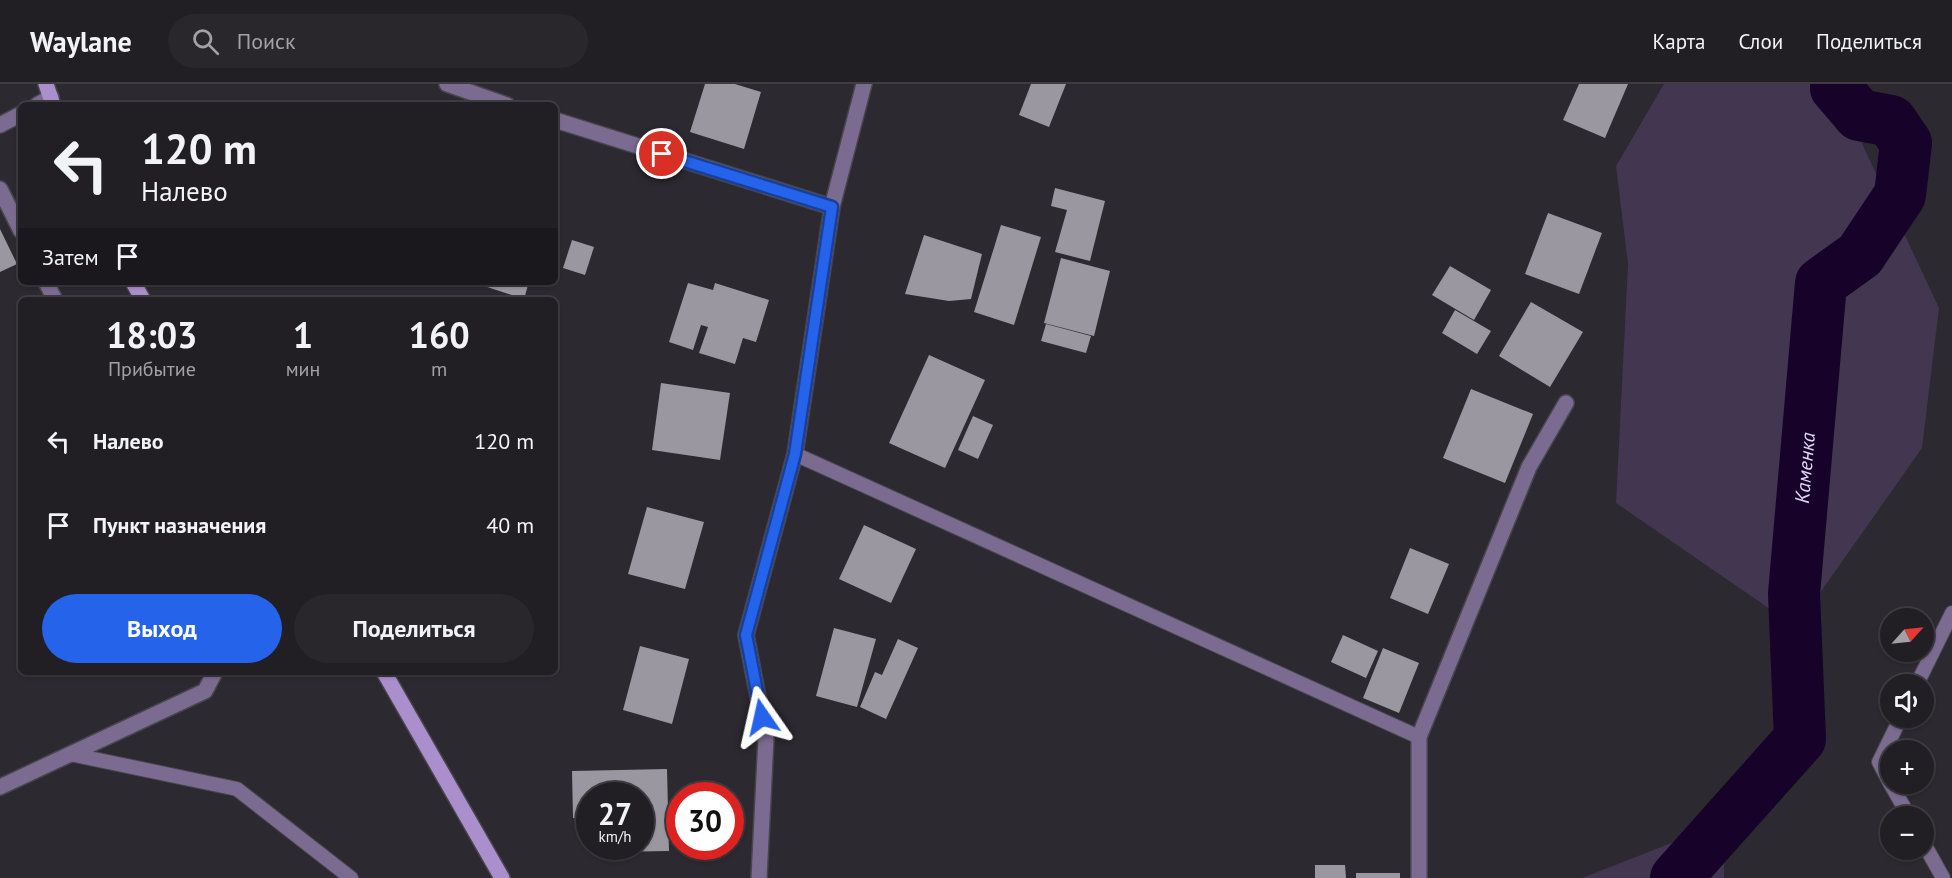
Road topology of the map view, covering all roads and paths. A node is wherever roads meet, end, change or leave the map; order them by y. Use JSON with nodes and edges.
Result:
{"nodes":[{"id":1,"x":447,"y":84,"type":"edge"},
{"id":2,"x":864,"y":84,"type":"edge"},
{"id":3,"x":498,"y":102,"type":"edge"},
{"id":4,"x":18,"y":116,"type":"edge"},
{"id":5,"x":558,"y":121,"type":"edge"},
{"id":6,"x":0,"y":125,"type":"edge"},
{"id":7,"x":0,"y":189,"type":"edge"},
{"id":8,"x":832,"y":207,"type":"junction"},
{"id":9,"x":18,"y":225,"type":"edge"},
{"id":10,"x":1566,"y":403,"type":"dead end"},
{"id":11,"x":795,"y":454,"type":"junction"},
{"id":12,"x":1952,"y":613,"type":"edge"},
{"id":13,"x":1922,"y":674,"type":"edge"},
{"id":14,"x":214,"y":675,"type":"edge"},
{"id":15,"x":386,"y":675,"type":"edge"},
{"id":16,"x":1419,"y":737,"type":"junction"},
{"id":17,"x":70,"y":754,"type":"junction"},
{"id":18,"x":0,"y":787,"type":"edge"},
{"id":19,"x":1933,"y":860,"type":"edge"},
{"id":20,"x":351,"y":878,"type":"edge"},
{"id":21,"x":502,"y":878,"type":"edge"},
{"id":22,"x":759,"y":878,"type":"edge"},
{"id":23,"x":1419,"y":878,"type":"edge"},
{"id":24,"x":1943,"y":878,"type":"edge"}],
"edges":[{"from":1,"to":3,"type":"street"},
{"from":2,"to":8,"type":"street"},
{"from":4,"to":6,"type":"street"},
{"from":5,"to":8,"type":"street"},
{"from":7,"to":9,"type":"street"},
{"from":8,"to":11,"type":"street"},
{"from":10,"to":16,"type":"street"},
{"from":11,"to":16,"type":"lane"},
{"from":11,"to":22,"type":"street"},
{"from":12,"to":13,"type":"lane"},
{"from":14,"to":17,"type":"street"},
{"from":15,"to":21,"type":"main road"},
{"from":16,"to":23,"type":"street"},
{"from":17,"to":18,"type":"street"},
{"from":17,"to":20,"type":"lane"},
{"from":19,"to":24,"type":"lane"}]}
